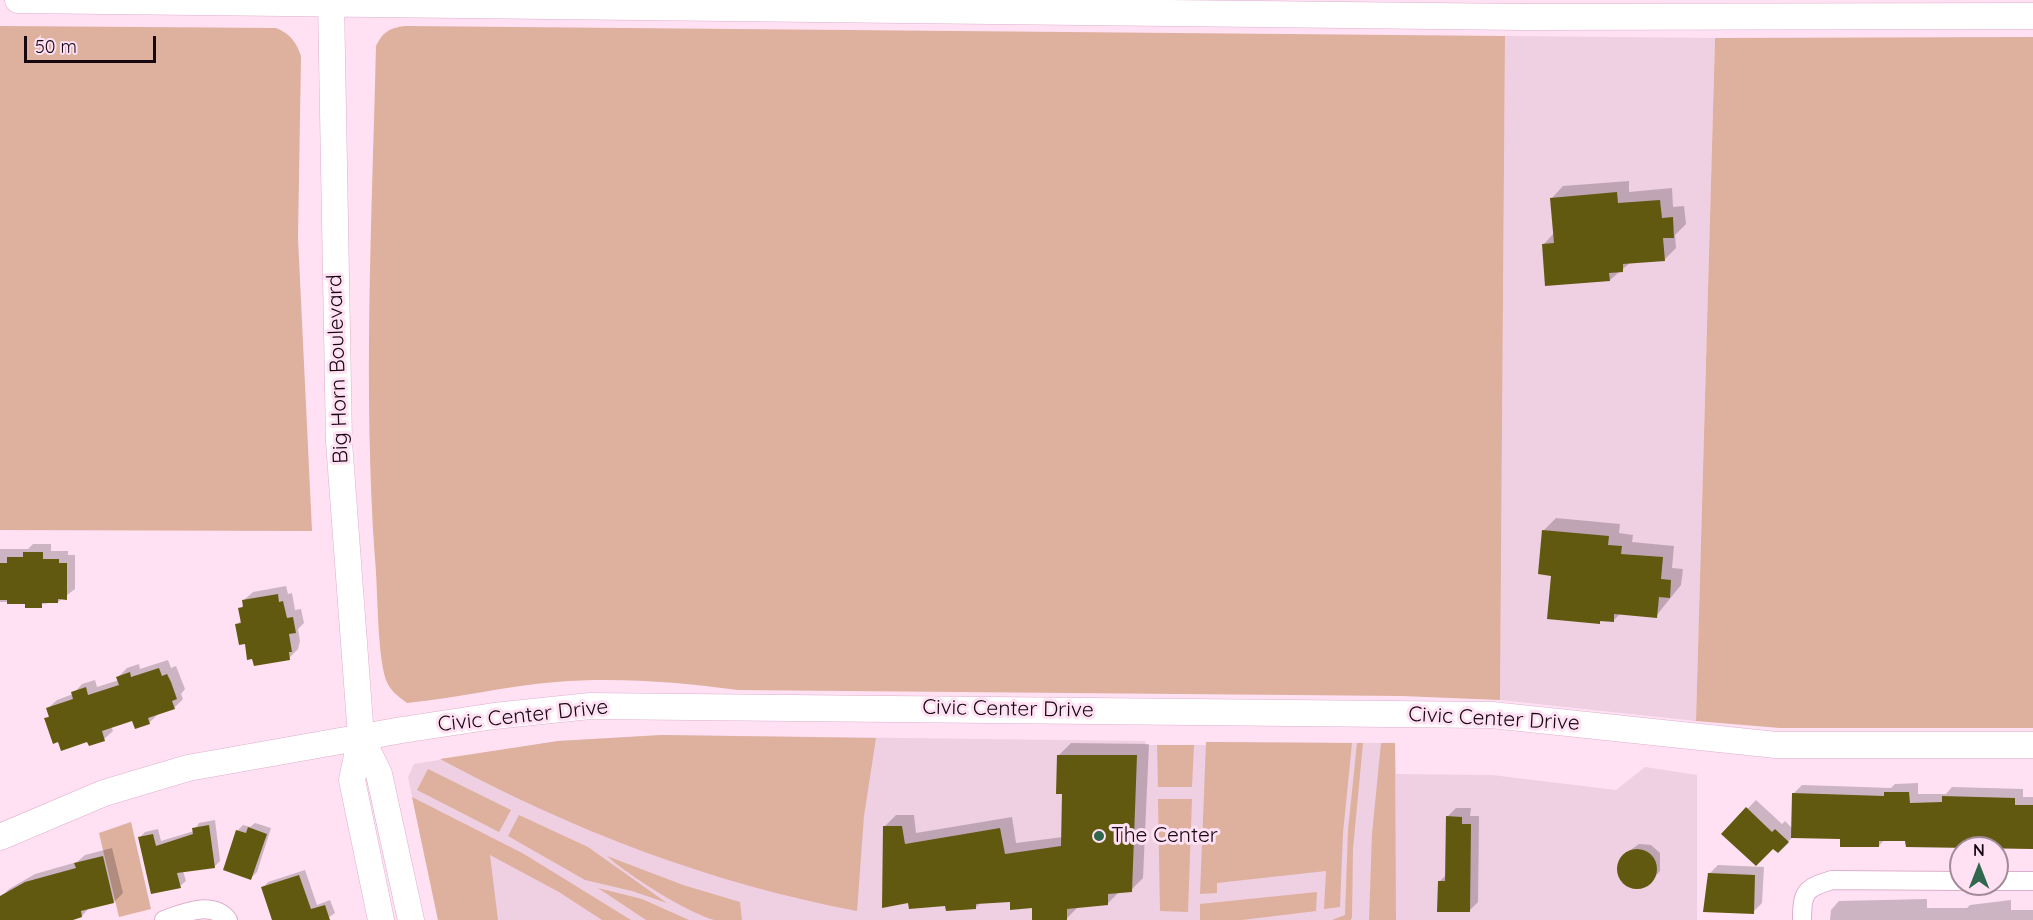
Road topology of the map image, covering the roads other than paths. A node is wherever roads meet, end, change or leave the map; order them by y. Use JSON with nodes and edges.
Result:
{"nodes":[{"id":1,"x":18,"y":0,"type":"edge"},
{"id":2,"x":1044,"y":0,"type":"edge"},
{"id":3,"x":331,"y":1,"type":"edge"},
{"id":4,"x":1198,"y":7,"type":"edge"},
{"id":5,"x":1017,"y":11,"type":"junction"},
{"id":6,"x":2029,"y":12,"type":"edge"},
{"id":7,"x":361,"y":737,"type":"junction"},
{"id":8,"x":2033,"y":745,"type":"edge"},
{"id":9,"x":0,"y":837,"type":"edge"},
{"id":10,"x":1949,"y":881,"type":"edge"},
{"id":11,"x":2009,"y":881,"type":"edge"},
{"id":12,"x":2033,"y":881,"type":"edge"},
{"id":13,"x":165,"y":920,"type":"edge"},
{"id":14,"x":228,"y":920,"type":"edge"},
{"id":15,"x":381,"y":920,"type":"edge"},
{"id":16,"x":411,"y":920,"type":"edge"},
{"id":17,"x":1802,"y":920,"type":"edge"}],
"edges":[{"from":1,"to":3,"type":"main road"},
{"from":2,"to":5,"type":"main road"},
{"from":3,"to":5,"type":"main road"},
{"from":3,"to":7,"type":"main road","name":"Big Horn Boulevard"},
{"from":4,"to":5,"type":"main road"},
{"from":4,"to":6,"type":"main road"},
{"from":7,"to":8,"type":"main road","name":"Civic Center Drive"},
{"from":7,"to":9,"type":"main road","name":"Civic Center Drive"},
{"from":7,"to":15,"type":"main road","name":"Big Horn Boulevard"},
{"from":7,"to":16,"type":"main road","name":"Big Horn Boulevard"},
{"from":10,"to":17,"type":"street"},
{"from":11,"to":12,"type":"street"},
{"from":13,"to":14,"type":"street"}]}
